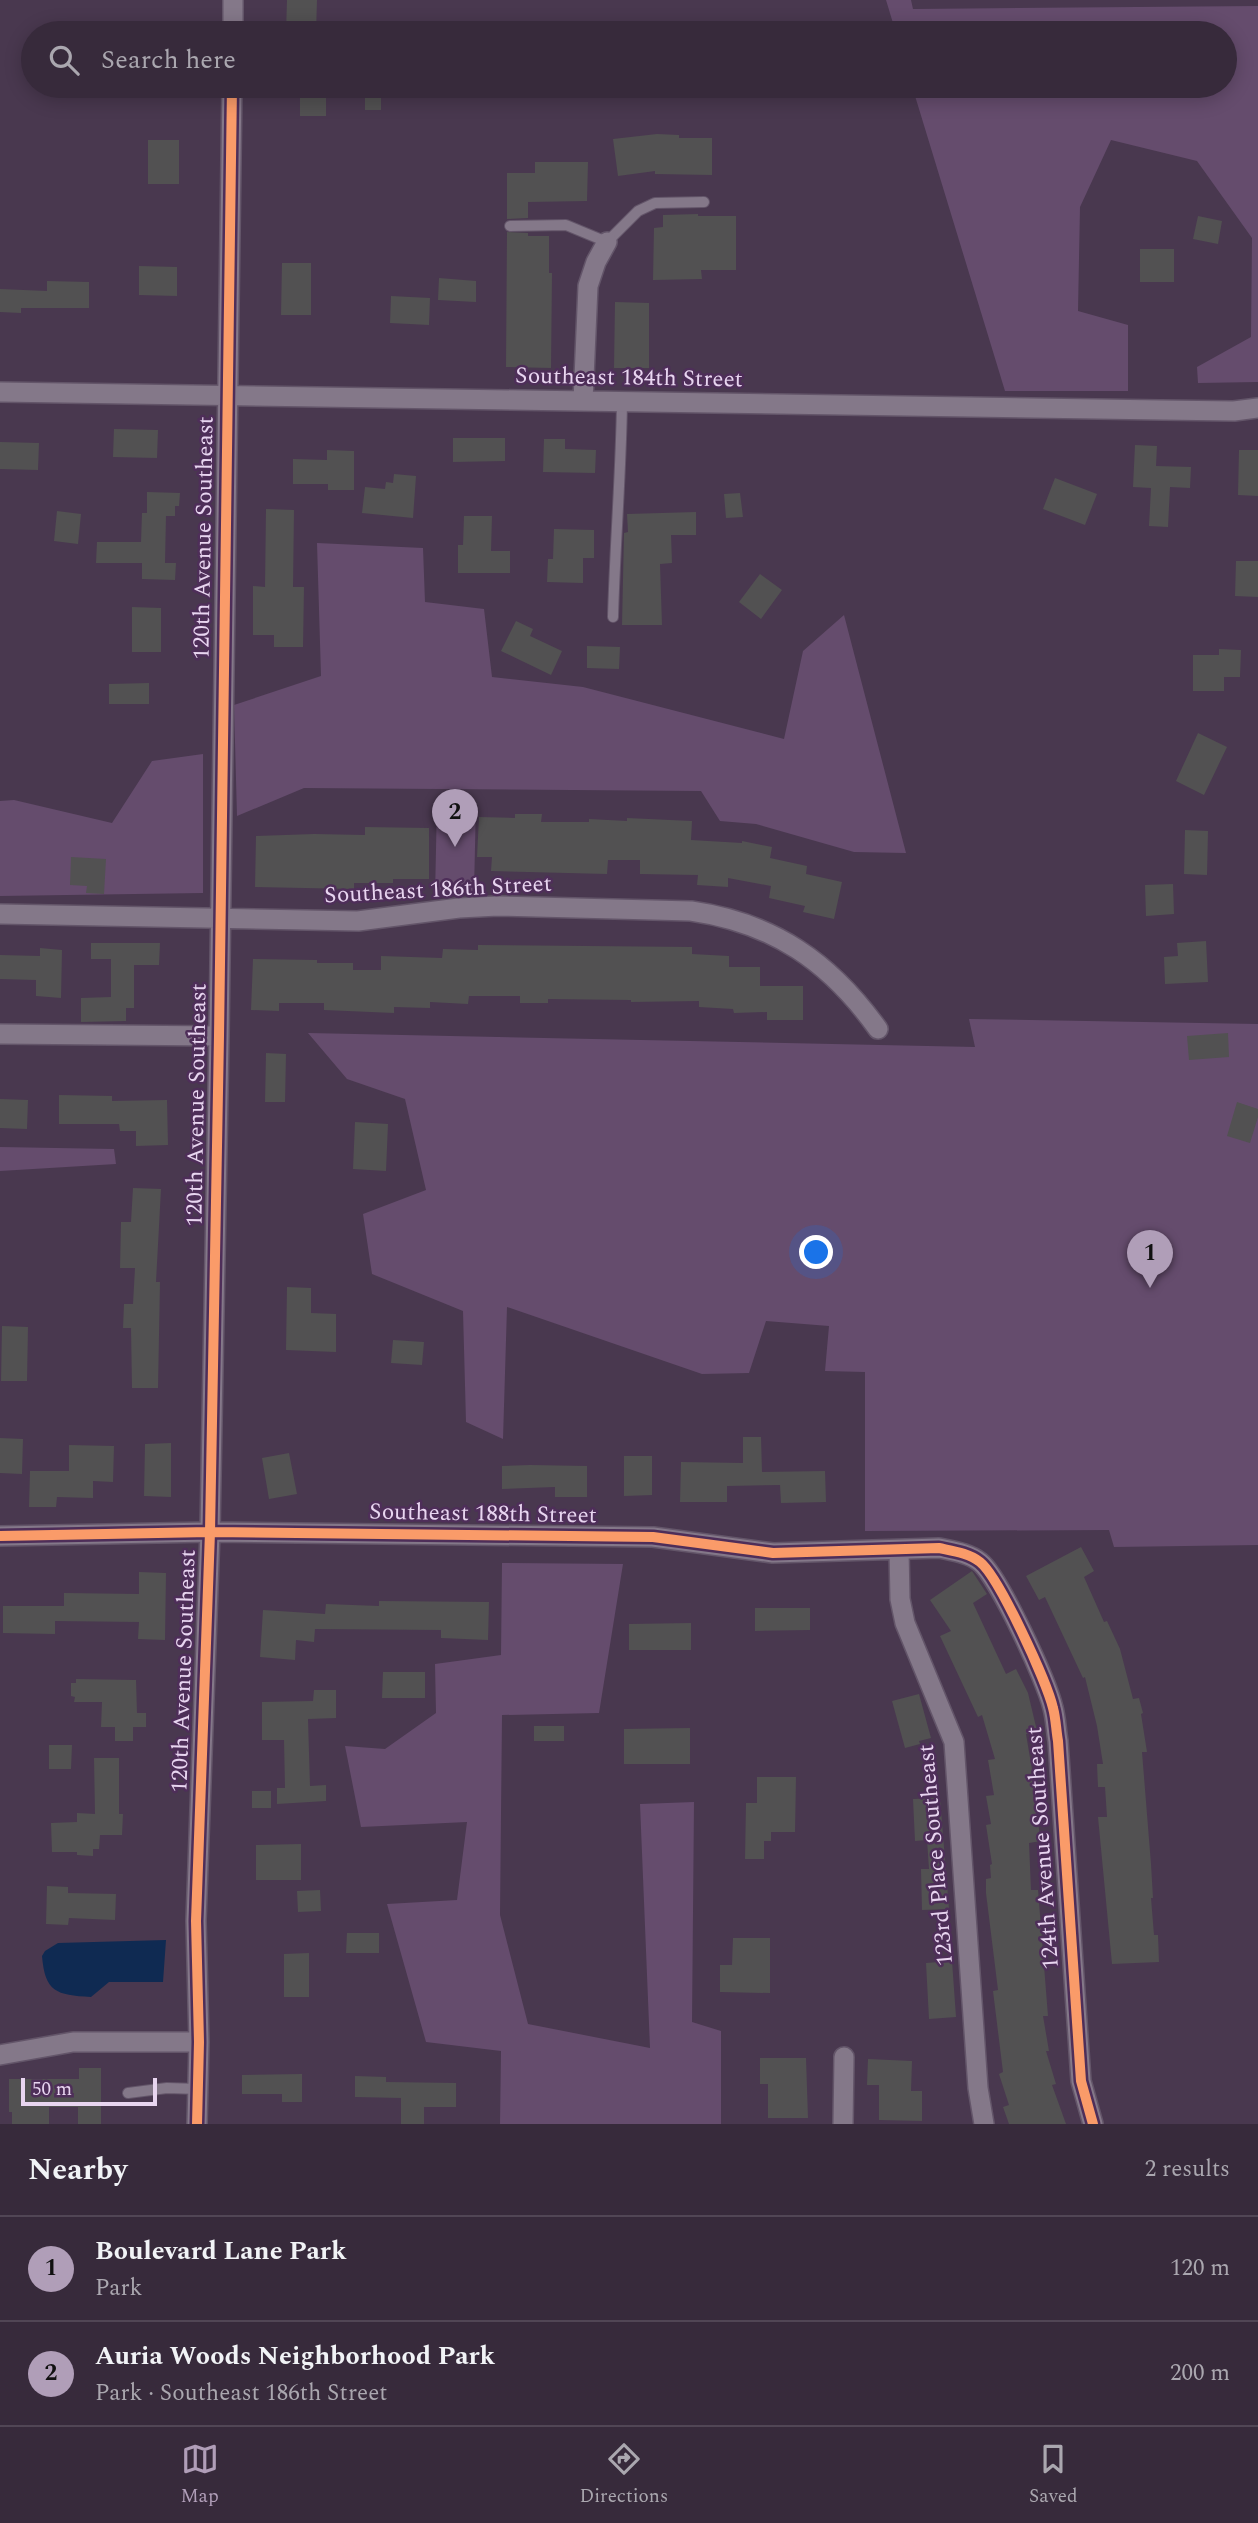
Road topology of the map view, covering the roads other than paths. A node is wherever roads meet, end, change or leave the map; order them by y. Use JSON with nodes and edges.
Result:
{"nodes":[{"id":1,"x":233,"y":0,"type":"edge"},
{"id":2,"x":233,"y":21,"type":"edge"},
{"id":3,"x":232,"y":98,"type":"edge"},
{"id":4,"x":704,"y":202,"type":"dead end"},
{"id":5,"x":510,"y":226,"type":"dead end"},
{"id":6,"x":607,"y":242,"type":"junction"},
{"id":7,"x":0,"y":392,"type":"edge"},
{"id":8,"x":228,"y":396,"type":"junction"},
{"id":9,"x":583,"y":401,"type":"junction"},
{"id":10,"x":622,"y":402,"type":"junction"},
{"id":11,"x":1258,"y":408,"type":"edge"},
{"id":12,"x":613,"y":617,"type":"dead end"},
{"id":13,"x":0,"y":914,"type":"edge"},
{"id":14,"x":220,"y":917,"type":"junction"},
{"id":15,"x":878,"y":1029,"type":"dead end"},
{"id":16,"x":0,"y":1034,"type":"edge"},
{"id":17,"x":219,"y":1036,"type":"junction"},
{"id":18,"x":210,"y":1532,"type":"junction"},
{"id":19,"x":0,"y":1536,"type":"edge"},
{"id":20,"x":899,"y":1550,"type":"junction"},
{"id":21,"x":963,"y":1553,"type":"joint"},
{"id":22,"x":199,"y":2042,"type":"junction"},
{"id":23,"x":0,"y":2055,"type":"edge"},
{"id":24,"x":844,"y":2057,"type":"dead end"},
{"id":25,"x":198,"y":2089,"type":"junction"},
{"id":26,"x":128,"y":2093,"type":"dead end"},
{"id":27,"x":197,"y":2124,"type":"edge"},
{"id":28,"x":843,"y":2124,"type":"edge"},
{"id":29,"x":984,"y":2124,"type":"edge"},
{"id":30,"x":1093,"y":2124,"type":"edge"}],
"edges":[{"from":1,"to":2,"type":"street"},
{"from":3,"to":8,"type":"street","name":"120th Avenue Southeast"},
{"from":4,"to":6,"type":"lane"},
{"from":5,"to":6,"type":"lane"},
{"from":6,"to":9,"type":"street"},
{"from":7,"to":8,"type":"street","name":"Southeast 184th Street"},
{"from":8,"to":9,"type":"street","name":"Southeast 184th Street"},
{"from":8,"to":14,"type":"street","name":"120th Avenue Southeast"},
{"from":9,"to":10,"type":"street","name":"Southeast 184th Street"},
{"from":10,"to":11,"type":"street","name":"Southeast 184th Street"},
{"from":10,"to":12,"type":"lane"},
{"from":13,"to":14,"type":"street","name":"Southeast 186th Street"},
{"from":14,"to":15,"type":"street","name":"Southeast 186th Street"},
{"from":14,"to":17,"type":"street","name":"120th Avenue Southeast"},
{"from":16,"to":17,"type":"street"},
{"from":17,"to":18,"type":"street","name":"120th Avenue Southeast"},
{"from":18,"to":19,"type":"street","name":"Southeast 188th Street"},
{"from":18,"to":20,"type":"street","name":"Southeast 188th Street"},
{"from":18,"to":22,"type":"street","name":"120th Avenue Southeast"},
{"from":20,"to":21,"type":"street","name":"Southeast 188th Street"},
{"from":20,"to":29,"type":"street","name":"123rd Place Southeast"},
{"from":21,"to":30,"type":"street","name":"124th Avenue Southeast"},
{"from":22,"to":23,"type":"street"},
{"from":22,"to":25,"type":"street","name":"120th Avenue Southeast"},
{"from":24,"to":28,"type":"street"},
{"from":25,"to":26,"type":"lane"},
{"from":25,"to":27,"type":"street","name":"120th Avenue Southeast"}]}
